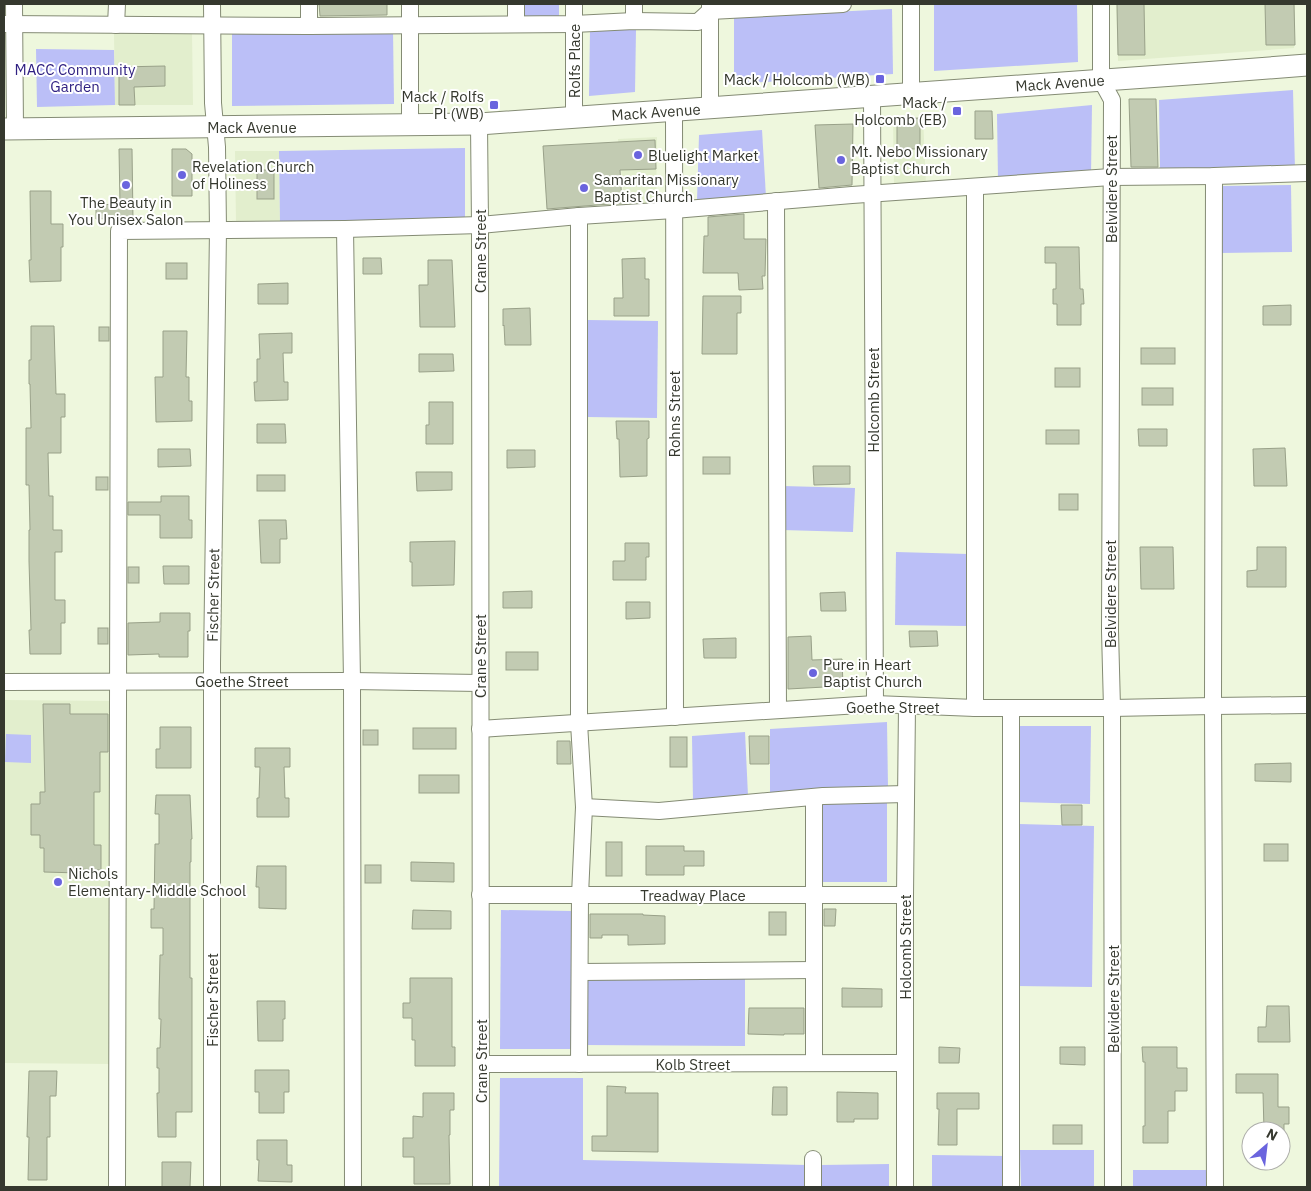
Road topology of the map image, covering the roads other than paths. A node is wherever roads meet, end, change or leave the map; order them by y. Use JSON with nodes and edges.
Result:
{"nodes":[{"id":1,"x":14,"y":4,"type":"edge"},
{"id":2,"x":116,"y":4,"type":"edge"},
{"id":3,"x":212,"y":4,"type":"edge"},
{"id":4,"x":309,"y":4,"type":"edge"},
{"id":5,"x":410,"y":4,"type":"edge"},
{"id":6,"x":516,"y":4,"type":"edge"},
{"id":7,"x":574,"y":4,"type":"edge"},
{"id":8,"x":634,"y":4,"type":"edge"},
{"id":9,"x":843,"y":4,"type":"edge"},
{"id":10,"x":911,"y":4,"type":"edge"},
{"id":11,"x":1101,"y":4,"type":"edge"},
{"id":12,"x":812,"y":5,"type":"edge"},
{"id":13,"x":710,"y":7,"type":"edge"},
{"id":14,"x":634,"y":22,"type":"junction"},
{"id":15,"x":9,"y":24,"type":"edge"},
{"id":16,"x":516,"y":24,"type":"junction"},
{"id":17,"x":574,"y":24,"type":"junction"},
{"id":18,"x":116,"y":25,"type":"junction"},
{"id":19,"x":212,"y":26,"type":"junction"},
{"id":20,"x":309,"y":26,"type":"junction"},
{"id":21,"x":410,"y":26,"type":"junction"},
{"id":22,"x":1307,"y":65,"type":"edge"},
{"id":23,"x":1101,"y":80,"type":"junction"},
{"id":24,"x":911,"y":94,"type":"junction"},
{"id":25,"x":872,"y":96,"type":"junction"},
{"id":26,"x":710,"y":108,"type":"junction"},
{"id":27,"x":674,"y":111,"type":"junction"},
{"id":28,"x":574,"y":118,"type":"junction"},
{"id":29,"x":479,"y":124,"type":"junction"},
{"id":30,"x":410,"y":126,"type":"junction"},
{"id":31,"x":215,"y":127,"type":"junction"},
{"id":32,"x":9,"y":129,"type":"edge"},
{"id":33,"x":1307,"y":172,"type":"edge"},
{"id":34,"x":1214,"y":176,"type":"junction"},
{"id":35,"x":1111,"y":177,"type":"junction"},
{"id":36,"x":975,"y":187,"type":"junction"},
{"id":37,"x":872,"y":194,"type":"junction"},
{"id":38,"x":776,"y":201,"type":"junction"},
{"id":39,"x":674,"y":210,"type":"junction"},
{"id":40,"x":579,"y":216,"type":"junction"},
{"id":41,"x":480,"y":225,"type":"junction"},
{"id":42,"x":345,"y":229,"type":"junction"},
{"id":43,"x":218,"y":230,"type":"junction"},
{"id":44,"x":119,"y":681,"type":"junction"},
{"id":45,"x":212,"y":681,"type":"junction"},
{"id":46,"x":352,"y":681,"type":"junction"},
{"id":47,"x":4,"y":682,"type":"edge"},
{"id":48,"x":480,"y":683,"type":"junction"},
{"id":49,"x":875,"y":704,"type":"junction"},
{"id":50,"x":1307,"y":705,"type":"edge"},
{"id":51,"x":907,"y":706,"type":"junction"},
{"id":52,"x":1213,"y":706,"type":"junction"},
{"id":53,"x":975,"y":708,"type":"junction"},
{"id":54,"x":1011,"y":708,"type":"junction"},
{"id":55,"x":1112,"y":708,"type":"junction"},
{"id":56,"x":778,"y":710,"type":"junction"},
{"id":57,"x":675,"y":717,"type":"junction"},
{"id":58,"x":579,"y":723,"type":"junction"},
{"id":59,"x":480,"y":729,"type":"junction"},
{"id":60,"x":906,"y":794,"type":"junction"},
{"id":61,"x":814,"y":797,"type":"junction"},
{"id":62,"x":584,"y":807,"type":"junction"},
{"id":63,"x":480,"y":895,"type":"junction"},
{"id":64,"x":580,"y":895,"type":"junction"},
{"id":65,"x":814,"y":895,"type":"junction"},
{"id":66,"x":905,"y":895,"type":"junction"},
{"id":67,"x":814,"y":970,"type":"junction"},
{"id":68,"x":580,"y":972,"type":"junction"},
{"id":69,"x":814,"y":1063,"type":"junction"},
{"id":70,"x":905,"y":1063,"type":"junction"},
{"id":71,"x":481,"y":1064,"type":"junction"},
{"id":72,"x":579,"y":1064,"type":"junction"},
{"id":73,"x":813,"y":1158,"type":"dead end"},
{"id":74,"x":118,"y":1187,"type":"edge"},
{"id":75,"x":212,"y":1187,"type":"edge"},
{"id":76,"x":353,"y":1187,"type":"edge"},
{"id":77,"x":481,"y":1187,"type":"edge"},
{"id":78,"x":813,"y":1187,"type":"edge"},
{"id":79,"x":905,"y":1187,"type":"edge"},
{"id":80,"x":1011,"y":1187,"type":"edge"},
{"id":81,"x":1113,"y":1187,"type":"edge"},
{"id":82,"x":1215,"y":1187,"type":"edge"}],
"edges":[{"from":1,"to":15,"type":"street"},
{"from":2,"to":18,"type":"street"},
{"from":3,"to":19,"type":"street","name":"Fischer Street"},
{"from":4,"to":20,"type":"street"},
{"from":5,"to":21,"type":"street"},
{"from":6,"to":16,"type":"street"},
{"from":7,"to":17,"type":"street","name":"Rolfs Place"},
{"from":8,"to":14,"type":"street"},
{"from":9,"to":12,"type":"street"},
{"from":10,"to":24,"type":"street"},
{"from":11,"to":23,"type":"street","name":"Belvidere Street"},
{"from":12,"to":13,"type":"street"},
{"from":13,"to":14,"type":"street"},
{"from":13,"to":26,"type":"street"},
{"from":14,"to":17,"type":"street"},
{"from":15,"to":18,"type":"street"},
{"from":15,"to":32,"type":"street"},
{"from":16,"to":17,"type":"street"},
{"from":16,"to":21,"type":"street"},
{"from":17,"to":28,"type":"street","name":"Rolfs Place"},
{"from":18,"to":19,"type":"street"},
{"from":19,"to":20,"type":"street"},
{"from":19,"to":31,"type":"street","name":"Fischer Street"},
{"from":20,"to":21,"type":"street"},
{"from":21,"to":30,"type":"street"},
{"from":22,"to":23,"type":"main road","name":"Mack Avenue"},
{"from":23,"to":24,"type":"main road","name":"Mack Avenue"},
{"from":23,"to":35,"type":"street","name":"Belvidere Street"},
{"from":24,"to":25,"type":"main road","name":"Mack Avenue"},
{"from":25,"to":26,"type":"main road","name":"Mack Avenue"},
{"from":25,"to":37,"type":"street","name":"Holcomb Street"},
{"from":26,"to":27,"type":"main road","name":"Mack Avenue"},
{"from":27,"to":28,"type":"main road","name":"Mack Avenue"},
{"from":27,"to":39,"type":"street","name":"Rohns Street"},
{"from":28,"to":29,"type":"main road","name":"Mack Avenue"},
{"from":29,"to":30,"type":"main road","name":"Mack Avenue"},
{"from":29,"to":41,"type":"street","name":"Crane Street"},
{"from":30,"to":31,"type":"main road","name":"Mack Avenue"},
{"from":31,"to":32,"type":"main road","name":"Mack Avenue"},
{"from":31,"to":43,"type":"street","name":"Fischer Street"},
{"from":33,"to":34,"type":"street"},
{"from":34,"to":35,"type":"street"},
{"from":34,"to":52,"type":"street"},
{"from":35,"to":36,"type":"street"},
{"from":35,"to":55,"type":"street","name":"Belvidere Street"},
{"from":36,"to":37,"type":"street"},
{"from":36,"to":53,"type":"street"},
{"from":37,"to":38,"type":"street"},
{"from":37,"to":49,"type":"street","name":"Holcomb Street"},
{"from":38,"to":39,"type":"street"},
{"from":38,"to":56,"type":"street"},
{"from":39,"to":40,"type":"street"},
{"from":39,"to":57,"type":"street","name":"Rohns Street"},
{"from":40,"to":41,"type":"street"},
{"from":40,"to":58,"type":"street"},
{"from":41,"to":42,"type":"street"},
{"from":41,"to":48,"type":"street","name":"Crane Street"},
{"from":42,"to":43,"type":"street"},
{"from":42,"to":46,"type":"street"},
{"from":43,"to":44,"type":"street"},
{"from":43,"to":45,"type":"street","name":"Fischer Street"},
{"from":44,"to":45,"type":"street","name":"Goethe Street"},
{"from":44,"to":47,"type":"street","name":"Goethe Street"},
{"from":44,"to":74,"type":"street"},
{"from":45,"to":46,"type":"street","name":"Goethe Street"},
{"from":45,"to":75,"type":"street","name":"Fischer Street"},
{"from":46,"to":48,"type":"street","name":"Goethe Street"},
{"from":46,"to":76,"type":"street"},
{"from":48,"to":59,"type":"street","name":"Crane Street"},
{"from":49,"to":51,"type":"street","name":"Goethe Street"},
{"from":49,"to":56,"type":"street","name":"Goethe Street"},
{"from":50,"to":52,"type":"street","name":"Goethe Street"},
{"from":51,"to":53,"type":"street","name":"Goethe Street"},
{"from":51,"to":60,"type":"street","name":"Holcomb Street"},
{"from":52,"to":55,"type":"street","name":"Goethe Street"},
{"from":52,"to":82,"type":"street"},
{"from":53,"to":54,"type":"street","name":"Goethe Street"},
{"from":54,"to":55,"type":"street","name":"Goethe Street"},
{"from":54,"to":80,"type":"street"},
{"from":55,"to":81,"type":"street","name":"Belvidere Street"},
{"from":56,"to":57,"type":"street","name":"Goethe Street"},
{"from":57,"to":58,"type":"street","name":"Goethe Street"},
{"from":58,"to":59,"type":"street","name":"Goethe Street"},
{"from":58,"to":62,"type":"street"},
{"from":59,"to":63,"type":"street","name":"Crane Street"},
{"from":60,"to":61,"type":"street"},
{"from":60,"to":66,"type":"street","name":"Holcomb Street"},
{"from":61,"to":62,"type":"street"},
{"from":61,"to":65,"type":"street"},
{"from":62,"to":64,"type":"street"},
{"from":63,"to":64,"type":"street","name":"Treadway Place"},
{"from":63,"to":71,"type":"street","name":"Crane Street"},
{"from":64,"to":65,"type":"street","name":"Treadway Place"},
{"from":64,"to":68,"type":"street"},
{"from":65,"to":66,"type":"street","name":"Treadway Place"},
{"from":65,"to":67,"type":"street"},
{"from":66,"to":70,"type":"street","name":"Holcomb Street"},
{"from":67,"to":68,"type":"street"},
{"from":67,"to":69,"type":"street"},
{"from":68,"to":72,"type":"street"},
{"from":69,"to":70,"type":"street","name":"Kolb Street"},
{"from":69,"to":72,"type":"street","name":"Kolb Street"},
{"from":70,"to":79,"type":"street","name":"Holcomb Street"},
{"from":71,"to":72,"type":"street","name":"Kolb Street"},
{"from":71,"to":77,"type":"street","name":"Crane Street"},
{"from":73,"to":78,"type":"street"}]}
